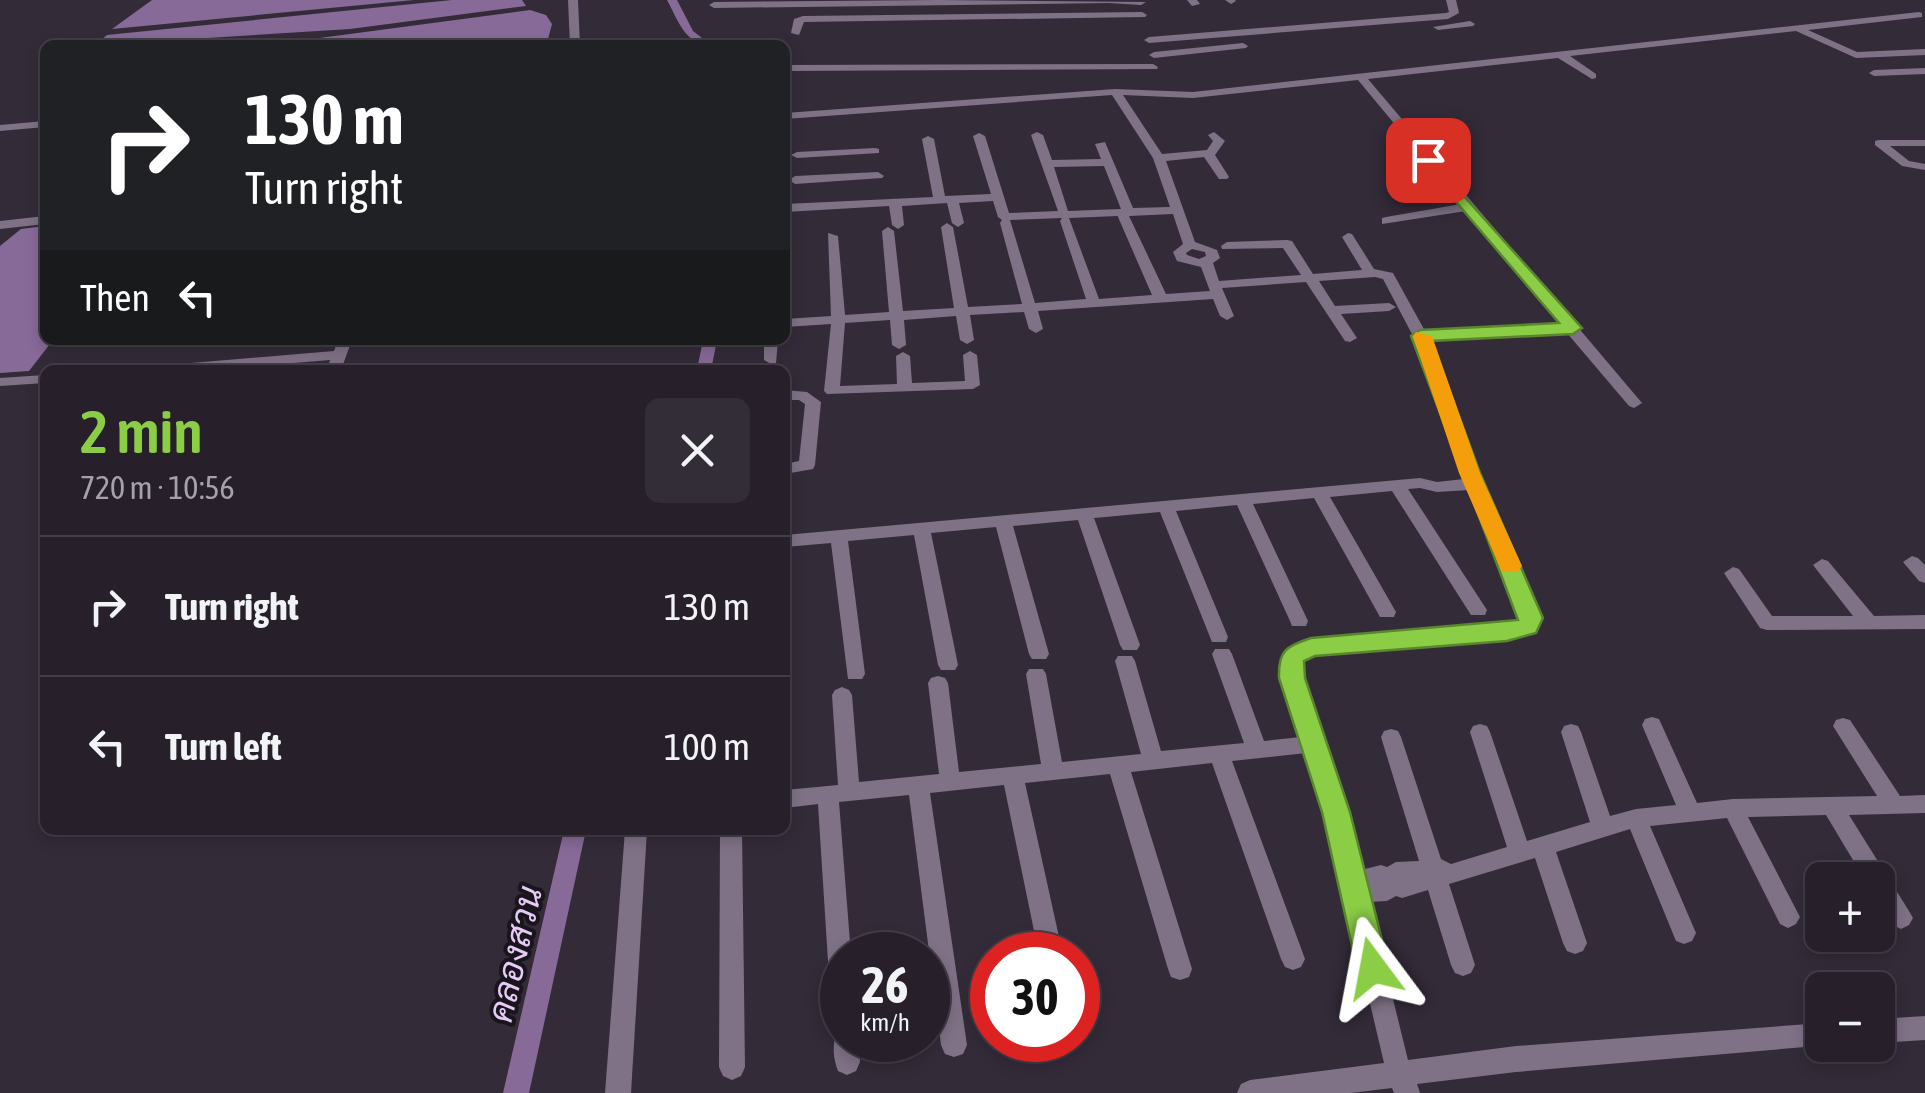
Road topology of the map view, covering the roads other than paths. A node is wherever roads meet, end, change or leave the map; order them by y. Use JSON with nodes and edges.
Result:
{"nodes":[{"id":1,"x":573,"y":0,"type":"edge"},
{"id":2,"x":1107,"y":0,"type":"edge"},
{"id":3,"x":1452,"y":0,"type":"edge"},
{"id":4,"x":882,"y":1,"type":"edge"},
{"id":5,"x":920,"y":1,"type":"edge"},
{"id":6,"x":964,"y":1,"type":"edge"},
{"id":7,"x":1002,"y":1,"type":"edge"},
{"id":8,"x":1048,"y":1,"type":"edge"},
{"id":9,"x":1092,"y":1,"type":"edge"},
{"id":10,"x":1140,"y":1,"type":"edge"},
{"id":11,"x":757,"y":2,"type":"edge"},
{"id":12,"x":795,"y":2,"type":"edge"},
{"id":13,"x":838,"y":2,"type":"edge"},
{"id":14,"x":714,"y":6,"type":"edge"},
{"id":15,"x":984,"y":15,"type":"junction"},
{"id":16,"x":1031,"y":15,"type":"junction"},
{"id":17,"x":1074,"y":15,"type":"junction"},
{"id":18,"x":1142,"y":15,"type":"junction"},
{"id":19,"x":1919,"y":15,"type":"dead end"},
{"id":20,"x":889,"y":16,"type":"junction"},
{"id":21,"x":937,"y":16,"type":"junction"},
{"id":22,"x":843,"y":18,"type":"junction"},
{"id":23,"x":1470,"y":24,"type":"dead end"},
{"id":24,"x":1796,"y":28,"type":"junction"},
{"id":25,"x":939,"y":32,"type":"dead end"},
{"id":26,"x":1036,"y":32,"type":"dead end"},
{"id":27,"x":1081,"y":32,"type":"dead end"},
{"id":28,"x":796,"y":33,"type":"dead end"},
{"id":29,"x":890,"y":33,"type":"dead end"},
{"id":30,"x":986,"y":33,"type":"dead end"},
{"id":31,"x":842,"y":34,"type":"dead end"},
{"id":32,"x":574,"y":40,"type":"edge"},
{"id":33,"x":1150,"y":40,"type":"junction"},
{"id":34,"x":1925,"y":52,"type":"edge"},
{"id":35,"x":1561,"y":55,"type":"junction"},
{"id":36,"x":1153,"y":61,"type":"junction"},
{"id":37,"x":790,"y":68,"type":"edge"},
{"id":38,"x":1925,"y":71,"type":"edge"},
{"id":39,"x":1874,"y":72,"type":"dead end"},
{"id":40,"x":1359,"y":75,"type":"junction"},
{"id":41,"x":1592,"y":76,"type":"dead end"},
{"id":42,"x":1115,"y":92,"type":"junction"},
{"id":43,"x":1153,"y":94,"type":"junction"},
{"id":44,"x":790,"y":116,"type":"edge"},
{"id":45,"x":40,"y":124,"type":"edge"},
{"id":46,"x":0,"y":128,"type":"edge"},
{"id":47,"x":1037,"y":135,"type":"dead end"},
{"id":48,"x":1214,"y":135,"type":"dead end"},
{"id":49,"x":980,"y":136,"type":"dead end"},
{"id":50,"x":928,"y":139,"type":"dead end"},
{"id":51,"x":1925,"y":143,"type":"edge"},
{"id":52,"x":1101,"y":144,"type":"dead end"},
{"id":53,"x":1209,"y":153,"type":"junction"},
{"id":54,"x":797,"y":155,"type":"dead end"},
{"id":55,"x":1159,"y":158,"type":"junction"},
{"id":56,"x":1108,"y":162,"type":"junction"},
{"id":57,"x":1048,"y":164,"type":"junction"},
{"id":58,"x":1925,"y":167,"type":"edge"},
{"id":59,"x":878,"y":176,"type":"junction"},
{"id":60,"x":1222,"y":177,"type":"dead end"},
{"id":61,"x":795,"y":180,"type":"dead end"},
{"id":62,"x":996,"y":197,"type":"junction"},
{"id":63,"x":946,"y":200,"type":"junction"},
{"id":64,"x":888,"y":202,"type":"junction"},
{"id":65,"x":838,"y":205,"type":"junction"},
{"id":66,"x":1468,"y":207,"type":"junction"},
{"id":67,"x":790,"y":208,"type":"edge"},
{"id":68,"x":1180,"y":210,"type":"junction"},
{"id":69,"x":1126,"y":215,"type":"junction"},
{"id":70,"x":40,"y":221,"type":"edge"},
{"id":71,"x":1386,"y":221,"type":"dead end"},
{"id":72,"x":1006,"y":223,"type":"dead end"},
{"id":73,"x":0,"y":226,"type":"edge"},
{"id":74,"x":1348,"y":238,"type":"dead end"},
{"id":75,"x":1227,"y":246,"type":"dead end"},
{"id":76,"x":1370,"y":274,"type":"junction"},
{"id":77,"x":1313,"y":278,"type":"junction"},
{"id":78,"x":1216,"y":290,"type":"junction"},
{"id":79,"x":1161,"y":299,"type":"junction"},
{"id":80,"x":1094,"y":303,"type":"junction"},
{"id":81,"x":1031,"y":306,"type":"junction"},
{"id":82,"x":1389,"y":307,"type":"dead end"},
{"id":83,"x":962,"y":310,"type":"junction"},
{"id":84,"x":1333,"y":310,"type":"junction"},
{"id":85,"x":894,"y":314,"type":"junction"},
{"id":86,"x":1227,"y":316,"type":"dead end"},
{"id":87,"x":838,"y":318,"type":"junction"},
{"id":88,"x":790,"y":323,"type":"edge"},
{"id":89,"x":1573,"y":328,"type":"junction"},
{"id":90,"x":1036,"y":329,"type":"dead end"},
{"id":91,"x":1420,"y":336,"type":"junction"},
{"id":92,"x":1350,"y":338,"type":"dead end"},
{"id":93,"x":771,"y":345,"type":"edge"},
{"id":94,"x":340,"y":355,"type":"edge"},
{"id":95,"x":771,"y":360,"type":"dead end"},
{"id":96,"x":314,"y":364,"type":"edge"},
{"id":97,"x":288,"y":365,"type":"edge"},
{"id":98,"x":40,"y":379,"type":"edge"},
{"id":99,"x":0,"y":382,"type":"edge"},
{"id":100,"x":905,"y":389,"type":"junction"},
{"id":101,"x":790,"y":395,"type":"edge"},
{"id":102,"x":1634,"y":403,"type":"dead end"},
{"id":103,"x":790,"y":468,"type":"edge"},
{"id":104,"x":1472,"y":479,"type":"junction"},
{"id":105,"x":1396,"y":485,"type":"junction"},
{"id":106,"x":1319,"y":492,"type":"junction"},
{"id":107,"x":1243,"y":500,"type":"junction"},
{"id":108,"x":1166,"y":507,"type":"junction"},
{"id":109,"x":1084,"y":514,"type":"junction"},
{"id":110,"x":1003,"y":522,"type":"junction"},
{"id":111,"x":921,"y":529,"type":"junction"},
{"id":112,"x":839,"y":537,"type":"junction"},
{"id":113,"x":790,"y":542,"type":"edge"},
{"id":114,"x":1912,"y":562,"type":"dead end"},
{"id":115,"x":1822,"y":564,"type":"dead end"},
{"id":116,"x":1733,"y":573,"type":"dead end"},
{"id":117,"x":1925,"y":577,"type":"edge"},
{"id":118,"x":1478,"y":610,"type":"dead end"},
{"id":119,"x":1387,"y":612,"type":"dead end"},
{"id":120,"x":1299,"y":621,"type":"dead end"},
{"id":121,"x":1869,"y":622,"type":"junction"},
{"id":122,"x":1925,"y":622,"type":"edge"},
{"id":123,"x":855,"y":674,"type":"dead end"},
{"id":124,"x":842,"y":695,"type":"dead end"},
{"id":125,"x":1652,"y":725,"type":"dead end"},
{"id":126,"x":1843,"y":726,"type":"dead end"},
{"id":127,"x":1480,"y":732,"type":"dead end"},
{"id":128,"x":1571,"y":732,"type":"dead end"},
{"id":129,"x":1391,"y":736,"type":"dead end"},
{"id":130,"x":1314,"y":744,"type":"junction"},
{"id":131,"x":1258,"y":750,"type":"junction"},
{"id":132,"x":1219,"y":754,"type":"junction"},
{"id":133,"x":1153,"y":760,"type":"junction"},
{"id":134,"x":1118,"y":764,"type":"junction"},
{"id":135,"x":1053,"y":770,"type":"junction"},
{"id":136,"x":1013,"y":775,"type":"junction"},
{"id":137,"x":950,"y":781,"type":"junction"},
{"id":138,"x":918,"y":785,"type":"junction"},
{"id":139,"x":839,"y":793,"type":"junction"},
{"id":140,"x":790,"y":798,"type":"edge"},
{"id":141,"x":1925,"y":804,"type":"edge"},
{"id":142,"x":1895,"y":806,"type":"junction"},
{"id":143,"x":1732,"y":808,"type":"junction"},
{"id":144,"x":1834,"y":809,"type":"junction"},
{"id":145,"x":1690,"y":811,"type":"junction"},
{"id":146,"x":1636,"y":818,"type":"junction"},
{"id":147,"x":1602,"y":824,"type":"junction"},
{"id":148,"x":636,"y":835,"type":"edge"},
{"id":149,"x":731,"y":835,"type":"edge"},
{"id":150,"x":1531,"y":847,"type":"junction"},
{"id":151,"x":1442,"y":873,"type":"junction"},
{"id":152,"x":1354,"y":887,"type":"junction"},
{"id":153,"x":1788,"y":917,"type":"dead end"},
{"id":154,"x":1901,"y":918,"type":"dead end"},
{"id":155,"x":841,"y":932,"type":"edge"},
{"id":156,"x":1046,"y":932,"type":"edge"},
{"id":157,"x":1684,"y":933,"type":"dead end"},
{"id":158,"x":1575,"y":943,"type":"dead end"},
{"id":159,"x":1293,"y":959,"type":"dead end"},
{"id":160,"x":1463,"y":965,"type":"dead end"},
{"id":161,"x":1180,"y":969,"type":"dead end"},
{"id":162,"x":1925,"y":1028,"type":"edge"},
{"id":163,"x":1895,"y":1030,"type":"edge"},
{"id":164,"x":1805,"y":1035,"type":"edge"},
{"id":165,"x":954,"y":1045,"type":"dead end"},
{"id":166,"x":732,"y":1068,"type":"dead end"},
{"id":167,"x":1404,"y":1084,"type":"edge"},
{"id":168,"x":618,"y":1093,"type":"edge"},
{"id":169,"x":1250,"y":1093,"type":"edge"}],
"edges":[{"from":1,"to":32,"type":"street"},
{"from":2,"to":9,"type":"street"},
{"from":2,"to":10,"type":"street"},
{"from":3,"to":33,"type":"street"},
{"from":4,"to":5,"type":"street"},
{"from":4,"to":13,"type":"street"},
{"from":5,"to":6,"type":"street"},
{"from":6,"to":7,"type":"street"},
{"from":7,"to":8,"type":"street"},
{"from":8,"to":9,"type":"street"},
{"from":10,"to":18,"type":"street"},
{"from":11,"to":12,"type":"street"},
{"from":11,"to":14,"type":"street"},
{"from":12,"to":13,"type":"street"},
{"from":15,"to":16,"type":"street"},
{"from":15,"to":21,"type":"street"},
{"from":15,"to":30,"type":"street"},
{"from":16,"to":17,"type":"street"},
{"from":16,"to":26,"type":"street"},
{"from":17,"to":18,"type":"street"},
{"from":17,"to":27,"type":"street"},
{"from":18,"to":33,"type":"street"},
{"from":19,"to":24,"type":"street"},
{"from":20,"to":21,"type":"street"},
{"from":20,"to":22,"type":"street"},
{"from":20,"to":29,"type":"street"},
{"from":21,"to":25,"type":"street"},
{"from":22,"to":28,"type":"street"},
{"from":22,"to":31,"type":"street"},
{"from":23,"to":36,"type":"street"},
{"from":24,"to":34,"type":"street"},
{"from":24,"to":35,"type":"street"},
{"from":33,"to":36,"type":"street"},
{"from":35,"to":40,"type":"street"},
{"from":35,"to":41,"type":"street"},
{"from":36,"to":37,"type":"street"},
{"from":36,"to":43,"type":"street"},
{"from":38,"to":39,"type":"street"},
{"from":40,"to":43,"type":"street"},
{"from":40,"to":66,"type":"street"},
{"from":42,"to":43,"type":"street"},
{"from":42,"to":44,"type":"street"},
{"from":42,"to":55,"type":"street"},
{"from":45,"to":46,"type":"street"},
{"from":47,"to":57,"type":"street"},
{"from":48,"to":53,"type":"street"},
{"from":49,"to":62,"type":"street"},
{"from":50,"to":63,"type":"street"},
{"from":51,"to":58,"type":"street"},
{"from":52,"to":56,"type":"street"},
{"from":53,"to":55,"type":"street"},
{"from":53,"to":60,"type":"street"},
{"from":54,"to":59,"type":"street"},
{"from":55,"to":68,"type":"street"},
{"from":56,"to":57,"type":"street"},
{"from":56,"to":69,"type":"street"},
{"from":57,"to":80,"type":"street"},
{"from":59,"to":61,"type":"street"},
{"from":59,"to":64,"type":"street"},
{"from":62,"to":63,"type":"street"},
{"from":62,"to":69,"type":"street"},
{"from":63,"to":64,"type":"street"},
{"from":63,"to":83,"type":"street"},
{"from":64,"to":65,"type":"street"},
{"from":64,"to":85,"type":"street"},
{"from":65,"to":67,"type":"street"},
{"from":65,"to":87,"type":"street"},
{"from":66,"to":71,"type":"street"},
{"from":66,"to":89,"type":"street"},
{"from":68,"to":69,"type":"street"},
{"from":68,"to":78,"type":"street"},
{"from":69,"to":79,"type":"street"},
{"from":70,"to":73,"type":"street"},
{"from":72,"to":81,"type":"street"},
{"from":74,"to":76,"type":"street"},
{"from":75,"to":77,"type":"street"},
{"from":76,"to":77,"type":"street"},
{"from":76,"to":91,"type":"street"},
{"from":77,"to":78,"type":"street"},
{"from":77,"to":84,"type":"street"},
{"from":78,"to":79,"type":"street"},
{"from":78,"to":86,"type":"street"},
{"from":79,"to":80,"type":"street"},
{"from":80,"to":81,"type":"street"},
{"from":81,"to":83,"type":"street"},
{"from":81,"to":90,"type":"street"},
{"from":82,"to":84,"type":"street"},
{"from":83,"to":85,"type":"street"},
{"from":83,"to":100,"type":"street"},
{"from":84,"to":92,"type":"street"},
{"from":85,"to":87,"type":"street"},
{"from":85,"to":100,"type":"street"},
{"from":87,"to":88,"type":"street"},
{"from":87,"to":100,"type":"street"},
{"from":89,"to":91,"type":"street"},
{"from":89,"to":102,"type":"street"},
{"from":91,"to":104,"type":"street"},
{"from":93,"to":95,"type":"street"},
{"from":94,"to":96,"type":"street"},
{"from":96,"to":97,"type":"street"},
{"from":98,"to":99,"type":"street"},
{"from":101,"to":103,"type":"street"},
{"from":104,"to":105,"type":"street"},
{"from":104,"to":130,"type":"street"},
{"from":105,"to":106,"type":"street"},
{"from":105,"to":118,"type":"street"},
{"from":106,"to":107,"type":"street"},
{"from":106,"to":119,"type":"street"},
{"from":107,"to":108,"type":"street"},
{"from":107,"to":120,"type":"street"},
{"from":108,"to":109,"type":"street"},
{"from":108,"to":131,"type":"street"},
{"from":109,"to":110,"type":"street"},
{"from":109,"to":133,"type":"street"},
{"from":110,"to":111,"type":"street"},
{"from":110,"to":135,"type":"street"},
{"from":111,"to":112,"type":"street"},
{"from":111,"to":137,"type":"street"},
{"from":112,"to":113,"type":"street"},
{"from":112,"to":123,"type":"street"},
{"from":114,"to":117,"type":"street"},
{"from":115,"to":121,"type":"street"},
{"from":116,"to":121,"type":"street"},
{"from":121,"to":122,"type":"street"},
{"from":124,"to":139,"type":"street"},
{"from":125,"to":145,"type":"street"},
{"from":126,"to":142,"type":"street"},
{"from":127,"to":150,"type":"street"},
{"from":128,"to":147,"type":"street"},
{"from":129,"to":151,"type":"street"},
{"from":130,"to":131,"type":"street"},
{"from":130,"to":152,"type":"street"},
{"from":131,"to":132,"type":"street"},
{"from":132,"to":133,"type":"street"},
{"from":132,"to":159,"type":"street"},
{"from":133,"to":134,"type":"street"},
{"from":134,"to":135,"type":"street"},
{"from":134,"to":161,"type":"street"},
{"from":135,"to":136,"type":"street"},
{"from":136,"to":137,"type":"street"},
{"from":136,"to":156,"type":"street"},
{"from":137,"to":138,"type":"street"},
{"from":138,"to":139,"type":"street"},
{"from":138,"to":165,"type":"street"},
{"from":139,"to":140,"type":"street"},
{"from":139,"to":155,"type":"street"},
{"from":141,"to":142,"type":"street"},
{"from":142,"to":144,"type":"street"},
{"from":143,"to":144,"type":"street"},
{"from":143,"to":145,"type":"street"},
{"from":143,"to":153,"type":"street"},
{"from":144,"to":154,"type":"street"},
{"from":145,"to":146,"type":"street"},
{"from":146,"to":147,"type":"street"},
{"from":146,"to":157,"type":"street"},
{"from":147,"to":150,"type":"street"},
{"from":148,"to":168,"type":"street"},
{"from":149,"to":166,"type":"street"},
{"from":150,"to":151,"type":"street"},
{"from":150,"to":158,"type":"street"},
{"from":151,"to":152,"type":"street"},
{"from":151,"to":160,"type":"street"},
{"from":152,"to":167,"type":"street"},
{"from":162,"to":163,"type":"street"},
{"from":164,"to":167,"type":"street"},
{"from":167,"to":169,"type":"street"}]}
